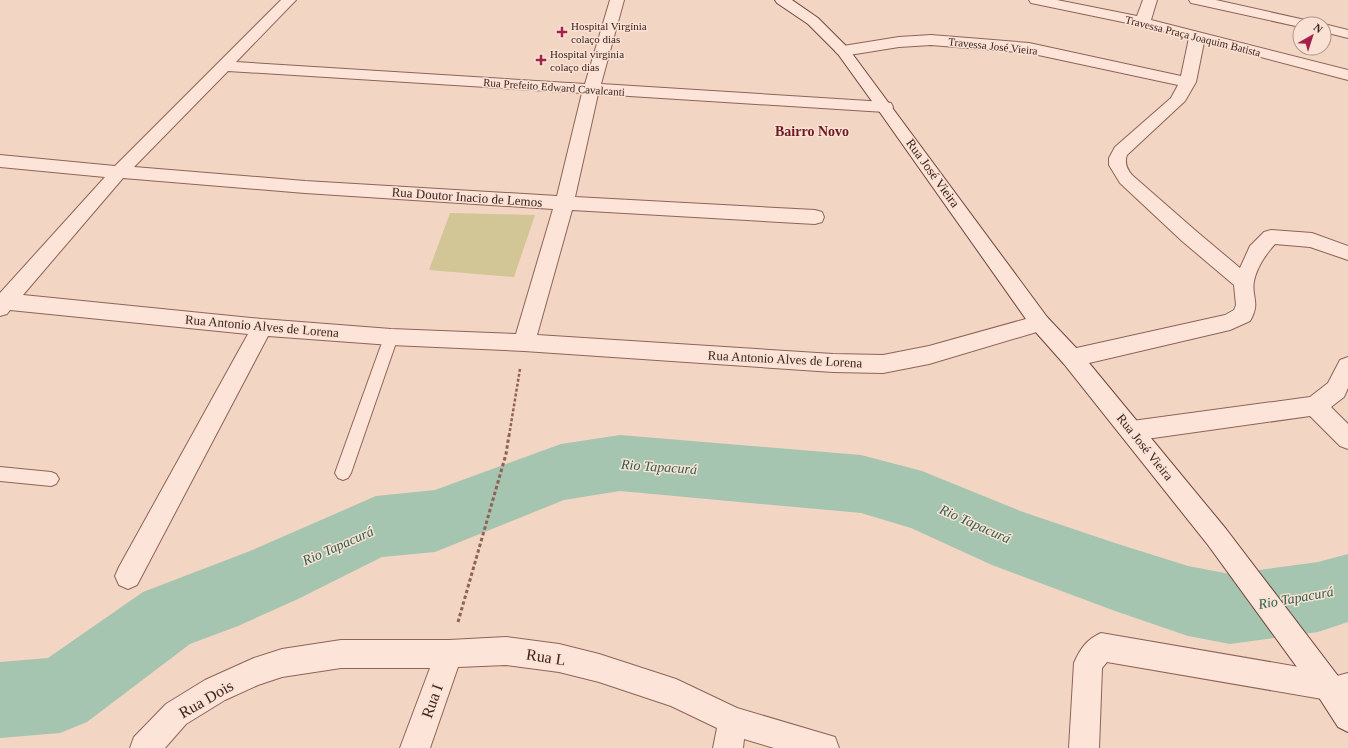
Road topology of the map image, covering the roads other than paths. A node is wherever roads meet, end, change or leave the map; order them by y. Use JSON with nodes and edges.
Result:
{"nodes":[{"id":1,"x":289,"y":0,"type":"edge"},
{"id":2,"x":617,"y":0,"type":"edge"},
{"id":3,"x":782,"y":0,"type":"edge"},
{"id":4,"x":1036,"y":0,"type":"edge"},
{"id":5,"x":1150,"y":0,"type":"edge"},
{"id":6,"x":1196,"y":0,"type":"edge"},
{"id":7,"x":1292,"y":21,"type":"edge"},
{"id":8,"x":1143,"y":22,"type":"junction"},
{"id":9,"x":1332,"y":30,"type":"edge"},
{"id":10,"x":1348,"y":34,"type":"edge"},
{"id":11,"x":1197,"y":37,"type":"junction"},
{"id":12,"x":843,"y":51,"type":"junction"},
{"id":13,"x":223,"y":66,"type":"junction"},
{"id":14,"x":1348,"y":75,"type":"edge"},
{"id":15,"x":1188,"y":82,"type":"junction"},
{"id":16,"x":591,"y":90,"type":"junction"},
{"id":17,"x":886,"y":107,"type":"junction"},
{"id":18,"x":0,"y":160,"type":"edge"},
{"id":19,"x":119,"y":172,"type":"junction"},
{"id":20,"x":564,"y":204,"type":"junction"},
{"id":21,"x":815,"y":217,"type":"dead end"},
{"id":22,"x":1348,"y":253,"type":"edge"},
{"id":23,"x":1244,"y":282,"type":"junction"},
{"id":24,"x":2,"y":303,"type":"edge"},
{"id":25,"x":1040,"y":323,"type":"junction"},
{"id":26,"x":262,"y":328,"type":"junction"},
{"id":27,"x":391,"y":337,"type":"junction"},
{"id":28,"x":524,"y":342,"type":"junction"},
{"id":29,"x":1072,"y":358,"type":"junction"},
{"id":30,"x":1348,"y":366,"type":"edge"},
{"id":31,"x":1315,"y":406,"type":"junction"},
{"id":32,"x":1132,"y":431,"type":"junction"},
{"id":33,"x":1348,"y":439,"type":"edge"},
{"id":34,"x":343,"y":473,"type":"dead end"},
{"id":35,"x":0,"y":474,"type":"edge"},
{"id":36,"x":51,"y":479,"type":"dead end"},
{"id":37,"x":128,"y":576,"type":"dead end"},
{"id":38,"x":449,"y":654,"type":"junction"},
{"id":39,"x":254,"y":672,"type":"joint"},
{"id":40,"x":1338,"y":684,"type":"edge"},
{"id":41,"x":1348,"y":717,"type":"edge"},
{"id":42,"x":730,"y":734,"type":"edge"},
{"id":43,"x":145,"y":748,"type":"edge"},
{"id":44,"x":415,"y":748,"type":"edge"},
{"id":45,"x":824,"y":748,"type":"edge"},
{"id":46,"x":1084,"y":748,"type":"edge"}],
"edges":[{"from":1,"to":13,"type":"street"},
{"from":2,"to":16,"type":"street"},
{"from":3,"to":12,"type":"street","name":"Rua José Vieira"},
{"from":4,"to":8,"type":"street","name":"Travessa Praça Joaquim Batista"},
{"from":5,"to":8,"type":"street"},
{"from":6,"to":7,"type":"street"},
{"from":8,"to":11,"type":"street","name":"Travessa Praça Joaquim Batista"},
{"from":9,"to":10,"type":"street"},
{"from":11,"to":14,"type":"street","name":"Travessa Praça Joaquim Batista"},
{"from":11,"to":15,"type":"street"},
{"from":12,"to":15,"type":"street","name":"Travessa José Vieira"},
{"from":12,"to":17,"type":"street","name":"Rua José Vieira"},
{"from":13,"to":16,"type":"street","name":"Rua Prefeito Edward Cavalcanti"},
{"from":13,"to":19,"type":"street"},
{"from":15,"to":23,"type":"street"},
{"from":16,"to":17,"type":"street","name":"Rua Prefeito Edward Cavalcanti"},
{"from":16,"to":20,"type":"street"},
{"from":17,"to":25,"type":"street","name":"Rua José Vieira"},
{"from":18,"to":19,"type":"street","name":"Rua Doutor Inacio de Lemos"},
{"from":19,"to":20,"type":"street","name":"Rua Doutor Inacio de Lemos"},
{"from":19,"to":24,"type":"street"},
{"from":20,"to":21,"type":"street","name":"Rua Doutor Inacio de Lemos"},
{"from":20,"to":28,"type":"street"},
{"from":22,"to":23,"type":"street"},
{"from":23,"to":29,"type":"street"},
{"from":24,"to":26,"type":"street","name":"Rua Antonio Alves de Lorena"},
{"from":25,"to":28,"type":"street","name":"Rua Antonio Alves de Lorena"},
{"from":25,"to":29,"type":"street","name":"Rua José Vieira"},
{"from":26,"to":27,"type":"street","name":"Rua Antonio Alves de Lorena"},
{"from":26,"to":37,"type":"street"},
{"from":27,"to":28,"type":"street","name":"Rua Antonio Alves de Lorena"},
{"from":27,"to":34,"type":"lane"},
{"from":29,"to":32,"type":"street","name":"Rua José Vieira"},
{"from":30,"to":31,"type":"street"},
{"from":31,"to":32,"type":"street"},
{"from":31,"to":33,"type":"street"},
{"from":32,"to":40,"type":"street","name":"Rua José Vieira"},
{"from":35,"to":36,"type":"lane"},
{"from":38,"to":39,"type":"street","name":"Rua L"},
{"from":38,"to":42,"type":"street","name":"Rua L"},
{"from":38,"to":44,"type":"street","name":"Rua I"},
{"from":39,"to":43,"type":"street","name":"Rua Dois"},
{"from":40,"to":41,"type":"street","name":"Rua José Vieira"},
{"from":40,"to":46,"type":"street"},
{"from":42,"to":45,"type":"street","name":"Rua L"}]}
